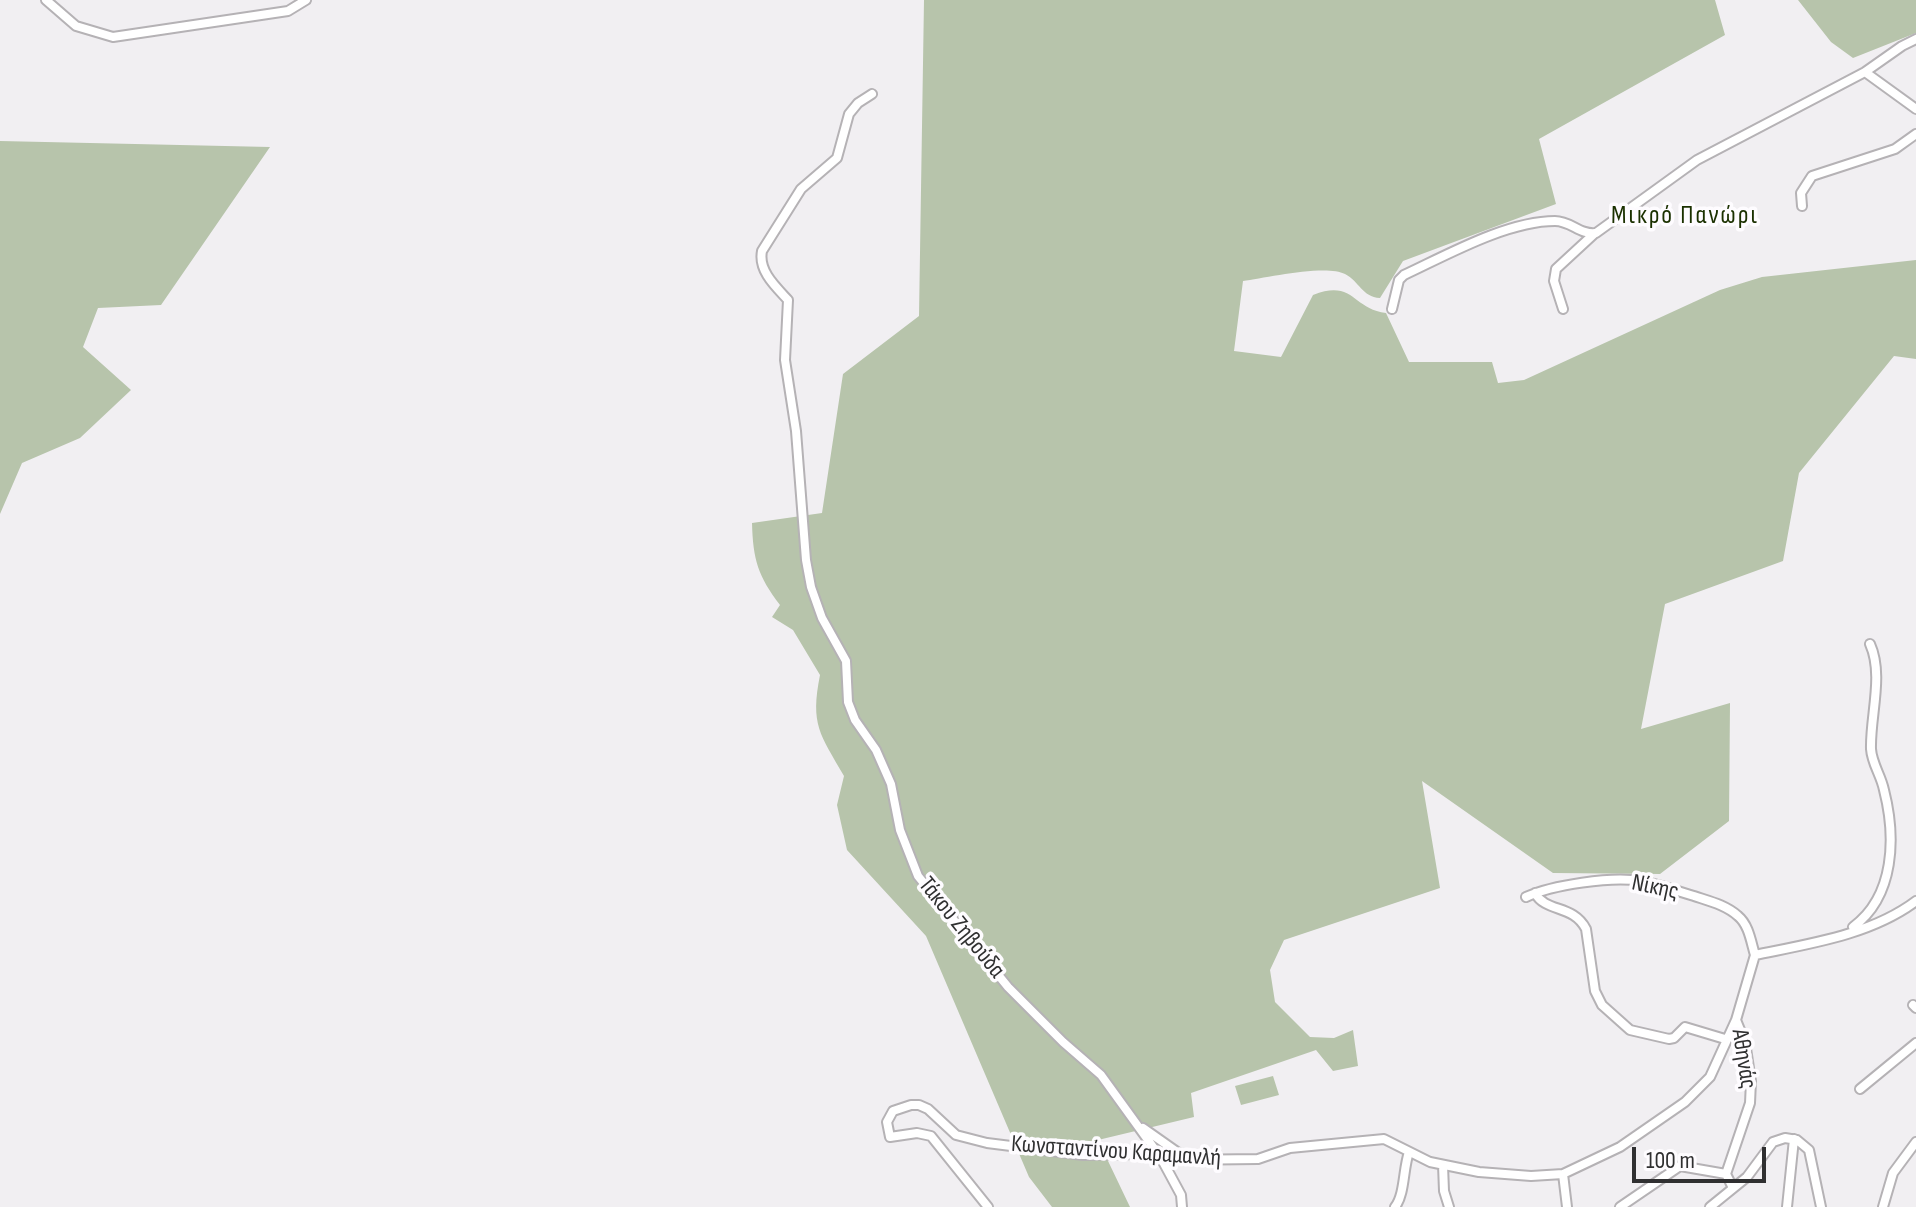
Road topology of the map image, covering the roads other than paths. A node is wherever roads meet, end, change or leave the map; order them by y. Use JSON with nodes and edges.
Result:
{"nodes":[{"id":1,"x":46,"y":0,"type":"edge"},
{"id":2,"x":306,"y":0,"type":"edge"},
{"id":3,"x":1916,"y":39,"type":"edge"},
{"id":4,"x":1865,"y":72,"type":"junction"},
{"id":5,"x":872,"y":94,"type":"dead end"},
{"id":6,"x":1916,"y":109,"type":"edge"},
{"id":7,"x":1916,"y":134,"type":"edge"},
{"id":8,"x":1802,"y":206,"type":"dead end"},
{"id":9,"x":1596,"y":233,"type":"junction"},
{"id":10,"x":1392,"y":309,"type":"dead end"},
{"id":11,"x":1563,"y":309,"type":"dead end"},
{"id":12,"x":1870,"y":644,"type":"dead end"},
{"id":13,"x":1916,"y":901,"type":"edge"},
{"id":14,"x":1842,"y":935,"type":"junction"},
{"id":15,"x":1755,"y":955,"type":"junction"},
{"id":16,"x":1736,"y":1020,"type":"junction"},
{"id":17,"x":1725,"y":1039,"type":"junction"},
{"id":18,"x":1916,"y":1043,"type":"edge"},
{"id":19,"x":1860,"y":1089,"type":"dead end"},
{"id":20,"x":1138,"y":1125,"type":"junction"},
{"id":21,"x":1794,"y":1139,"type":"junction"},
{"id":22,"x":1916,"y":1142,"type":"edge"},
{"id":23,"x":1409,"y":1152,"type":"junction"},
{"id":24,"x":1161,"y":1158,"type":"junction"},
{"id":25,"x":1188,"y":1160,"type":"junction"},
{"id":26,"x":1443,"y":1165,"type":"junction"},
{"id":27,"x":1563,"y":1174,"type":"junction"},
{"id":28,"x":1726,"y":1174,"type":"junction"},
{"id":29,"x":1733,"y":1188,"type":"junction"},
{"id":30,"x":988,"y":1207,"type":"edge"},
{"id":31,"x":1182,"y":1207,"type":"edge"},
{"id":32,"x":1395,"y":1207,"type":"edge"},
{"id":33,"x":1449,"y":1207,"type":"edge"},
{"id":34,"x":1567,"y":1207,"type":"edge"},
{"id":35,"x":1620,"y":1207,"type":"edge"},
{"id":36,"x":1710,"y":1207,"type":"edge"},
{"id":37,"x":1787,"y":1207,"type":"edge"},
{"id":38,"x":1821,"y":1207,"type":"edge"},
{"id":39,"x":1883,"y":1207,"type":"edge"}],
"edges":[{"from":1,"to":2,"type":"street"},
{"from":3,"to":4,"type":"street"},
{"from":4,"to":6,"type":"street"},
{"from":4,"to":9,"type":"street"},
{"from":5,"to":20,"type":"street","name":"Τάκου Ζηβούδα"},
{"from":7,"to":8,"type":"street"},
{"from":9,"to":10,"type":"street"},
{"from":9,"to":11,"type":"street"},
{"from":12,"to":14,"type":"street"},
{"from":13,"to":14,"type":"street"},
{"from":14,"to":15,"type":"street"},
{"from":15,"to":16,"type":"street","name":"Αθηνάς"},
{"from":15,"to":17,"type":"street","name":"Νίκης"},
{"from":16,"to":17,"type":"street","name":"Κωνσταντίνου Καραμανλή"},
{"from":16,"to":28,"type":"street","name":"Αθηνάς"},
{"from":17,"to":27,"type":"street","name":"Κωνσταντίνου Καραμανλή"},
{"from":18,"to":19,"type":"street"},
{"from":20,"to":24,"type":"street","name":"Τάκου Ζηβούδα"},
{"from":20,"to":25,"type":"street"},
{"from":21,"to":29,"type":"street"},
{"from":21,"to":37,"type":"street"},
{"from":21,"to":38,"type":"street"},
{"from":22,"to":39,"type":"street"},
{"from":23,"to":25,"type":"street","name":"Κωνσταντίνου Καραμανλή"},
{"from":23,"to":26,"type":"street","name":"Κωνσταντίνου Καραμανλή"},
{"from":23,"to":32,"type":"street"},
{"from":24,"to":25,"type":"street","name":"Κωνσταντίνου Καραμανλή"},
{"from":24,"to":30,"type":"street","name":"Κωνσταντίνου Καραμανλή"},
{"from":24,"to":31,"type":"street","name":"Τάκου Ζηβούδα"},
{"from":26,"to":27,"type":"street","name":"Κωνσταντίνου Καραμανλή"},
{"from":26,"to":33,"type":"street"},
{"from":27,"to":34,"type":"street"},
{"from":28,"to":29,"type":"street"},
{"from":28,"to":35,"type":"street"},
{"from":29,"to":36,"type":"street"}]}
